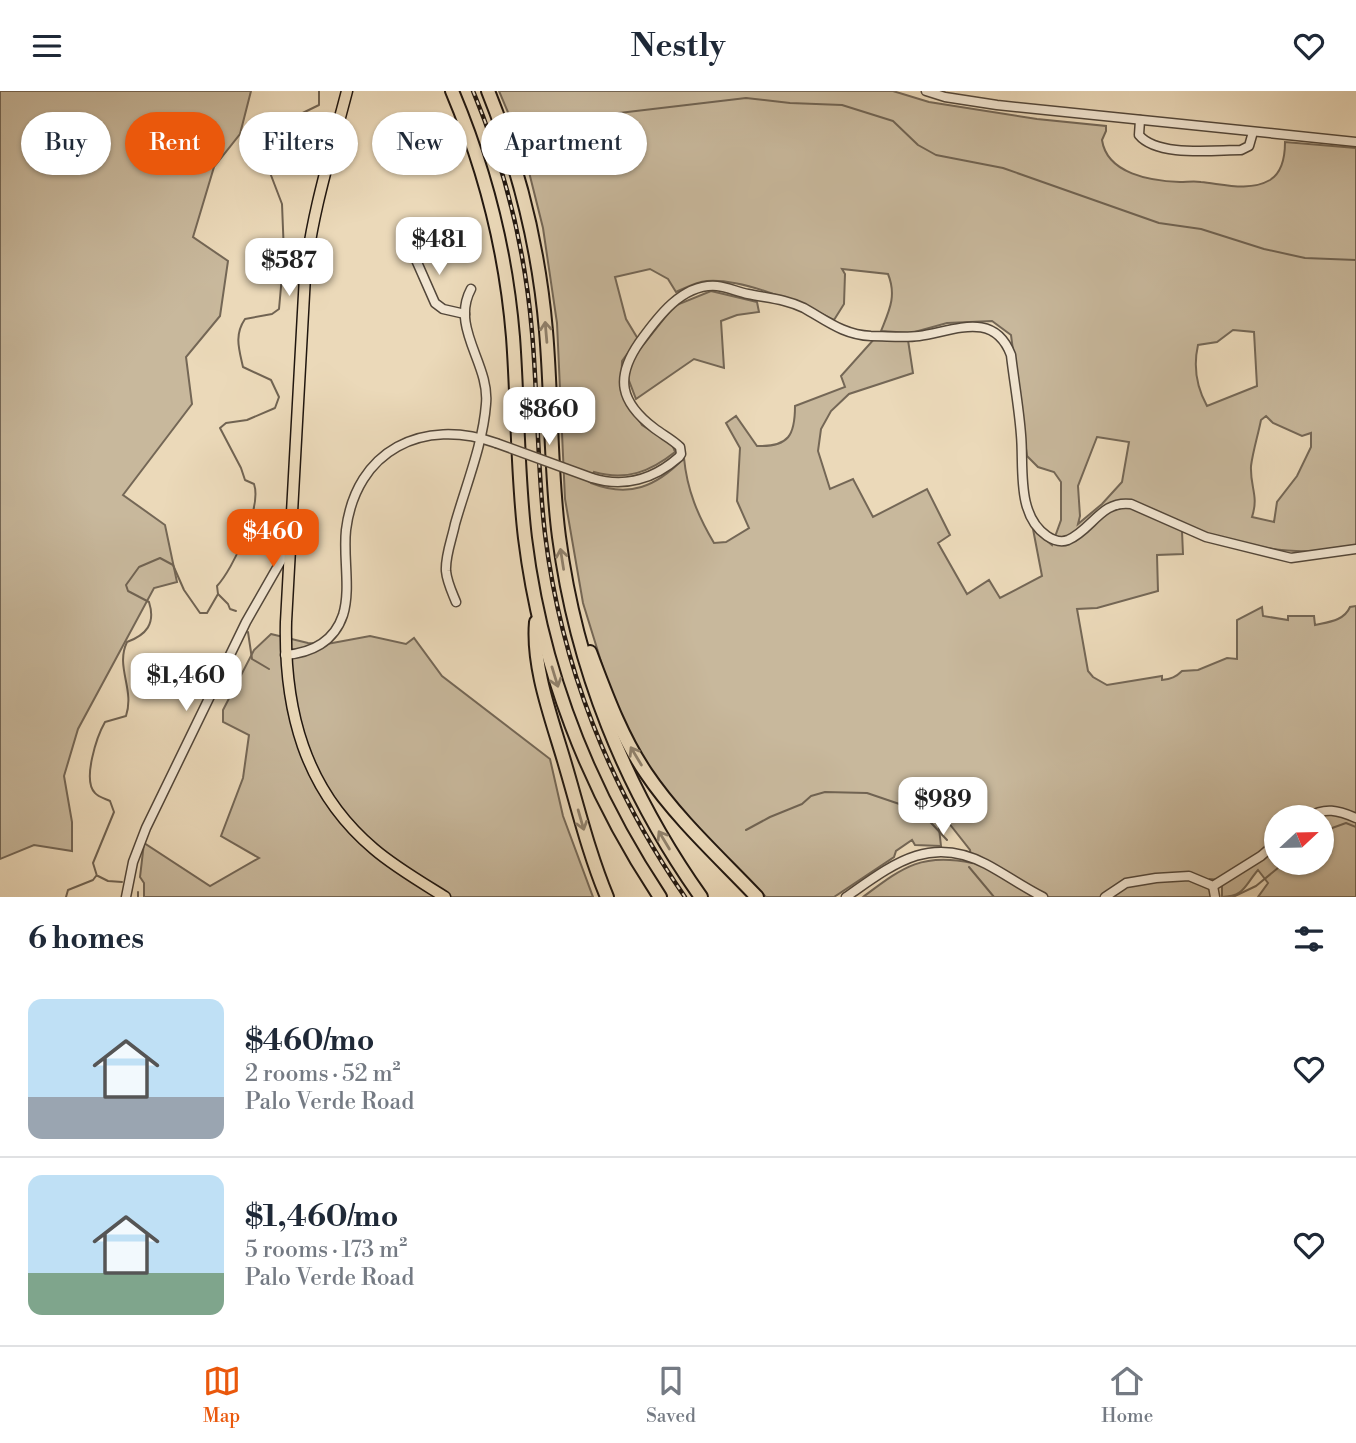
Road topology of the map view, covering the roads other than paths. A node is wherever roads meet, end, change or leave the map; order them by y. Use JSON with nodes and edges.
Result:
{"nodes":[{"id":1,"x":347,"y":91,"type":"edge"},
{"id":2,"x":452,"y":91,"type":"edge"},
{"id":3,"x":488,"y":91,"type":"edge"},
{"id":4,"x":926,"y":91,"type":"edge"},
{"id":5,"x":1140,"y":120,"type":"junction"},
{"id":6,"x":1253,"y":132,"type":"junction"},
{"id":7,"x":1356,"y":142,"type":"edge"},
{"id":8,"x":409,"y":244,"type":"dead end"},
{"id":9,"x":471,"y":289,"type":"dead end"},
{"id":10,"x":465,"y":314,"type":"junction"},
{"id":11,"x":480,"y":437,"type":"junction"},
{"id":12,"x":290,"y":545,"type":"junction"},
{"id":13,"x":1356,"y":549,"type":"edge"},
{"id":14,"x":568,"y":592,"type":"junction"},
{"id":15,"x":456,"y":602,"type":"dead end"},
{"id":16,"x":537,"y":611,"type":"junction"},
{"id":17,"x":285,"y":655,"type":"junction"},
{"id":18,"x":1334,"y":810,"type":"edge"},
{"id":19,"x":1356,"y":818,"type":"edge"},
{"id":20,"x":1264,"y":853,"type":"edge"},
{"id":21,"x":1213,"y":885,"type":"junction"},
{"id":22,"x":126,"y":897,"type":"edge"},
{"id":23,"x":445,"y":897,"type":"edge"},
{"id":24,"x":607,"y":897,"type":"edge"},
{"id":25,"x":660,"y":897,"type":"edge"},
{"id":26,"x":701,"y":897,"type":"edge"},
{"id":27,"x":757,"y":897,"type":"edge"},
{"id":28,"x":846,"y":897,"type":"edge"},
{"id":29,"x":1043,"y":897,"type":"edge"},
{"id":30,"x":1105,"y":897,"type":"edge"},
{"id":31,"x":1215,"y":897,"type":"edge"}],
"edges":[{"from":1,"to":12,"type":"main road"},
{"from":2,"to":16,"type":"highway"},
{"from":14,"to":3,"type":"highway","one_way":true},
{"from":4,"to":5,"type":"street"},
{"from":5,"to":6,"type":"street"},
{"from":5,"to":6,"type":"street"},
{"from":6,"to":7,"type":"street"},
{"from":8,"to":10,"type":"street"},
{"from":9,"to":10,"type":"street"},
{"from":10,"to":11,"type":"street"},
{"from":11,"to":13,"type":"street","bridge":true},
{"from":11,"to":15,"type":"street"},
{"from":11,"to":17,"type":"street"},
{"from":12,"to":17,"type":"main road"},
{"from":12,"to":22,"type":"street"},
{"from":26,"to":14,"type":"highway","one_way":true},
{"from":27,"to":14,"type":"highway","one_way":true},
{"from":16,"to":24,"type":"highway","one_way":true},
{"from":16,"to":25,"type":"highway","one_way":true},
{"from":17,"to":23,"type":"main road"},
{"from":18,"to":19,"type":"street"},
{"from":20,"to":21,"type":"street"},
{"from":21,"to":30,"type":"street"},
{"from":21,"to":31,"type":"street"},
{"from":28,"to":29,"type":"street"}]}
